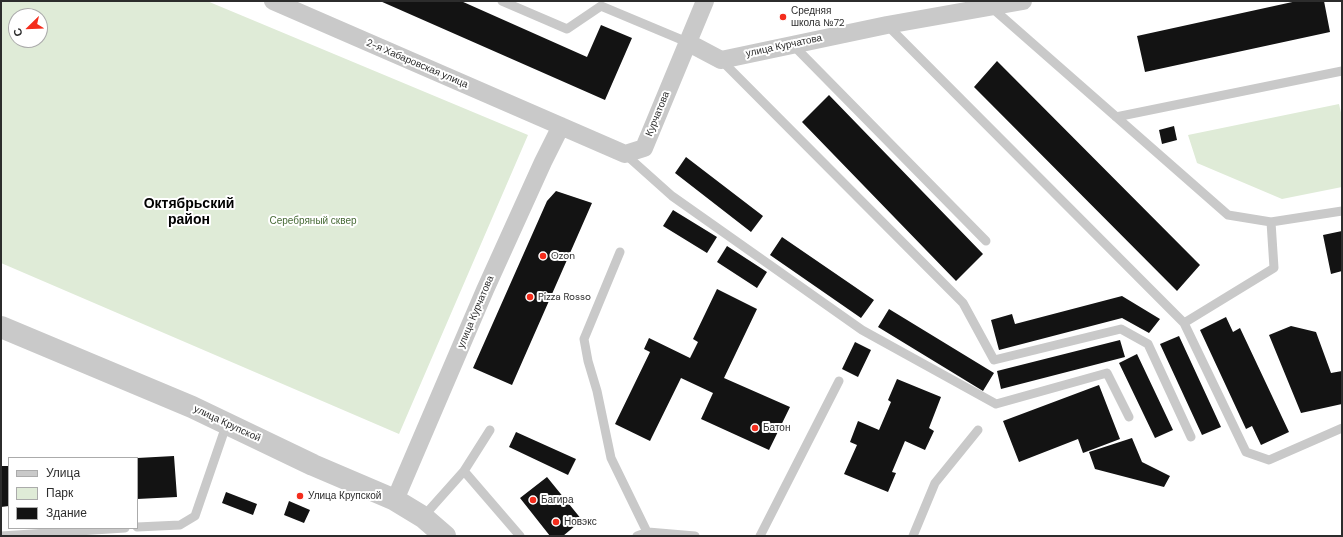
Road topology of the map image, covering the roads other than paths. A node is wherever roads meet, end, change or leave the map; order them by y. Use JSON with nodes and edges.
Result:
{"nodes":[{"id":1,"x":273,"y":1,"type":"edge"},
{"id":2,"x":502,"y":1,"type":"edge"},
{"id":3,"x":704,"y":1,"type":"edge"},
{"id":4,"x":1023,"y":1,"type":"edge"},
{"id":5,"x":600,"y":4,"type":"edge"},
{"id":6,"x":991,"y":7,"type":"junction"},
{"id":7,"x":887,"y":25,"type":"junction"},
{"id":8,"x":688,"y":42,"type":"junction"},
{"id":9,"x":792,"y":44,"type":"junction"},
{"id":10,"x":721,"y":60,"type":"junction"},
{"id":11,"x":1342,"y":71,"type":"edge"},
{"id":12,"x":1116,"y":117,"type":"junction"},
{"id":13,"x":561,"y":126,"type":"junction"},
{"id":14,"x":625,"y":154,"type":"junction"},
{"id":15,"x":1342,"y":211,"type":"edge"},
{"id":16,"x":1271,"y":222,"type":"junction"},
{"id":17,"x":986,"y":241,"type":"dead end"},
{"id":18,"x":620,"y":252,"type":"dead end"},
{"id":19,"x":1184,"y":323,"type":"junction"},
{"id":20,"x":1,"y":327,"type":"edge"},
{"id":21,"x":839,"y":380,"type":"dead end"},
{"id":22,"x":1129,"y":417,"type":"dead end"},
{"id":23,"x":227,"y":423,"type":"junction"},
{"id":24,"x":1342,"y":428,"type":"edge"},
{"id":25,"x":490,"y":430,"type":"dead end"},
{"id":26,"x":978,"y":430,"type":"dead end"},
{"id":27,"x":1191,"y":437,"type":"dead end"},
{"id":28,"x":464,"y":471,"type":"junction"},
{"id":29,"x":396,"y":500,"type":"junction"},
{"id":30,"x":138,"y":527,"type":"edge"},
{"id":31,"x":110,"y":529,"type":"edge"},
{"id":32,"x":436,"y":530,"type":"edge"},
{"id":33,"x":648,"y":534,"type":"edge"},
{"id":34,"x":1,"y":536,"type":"edge"},
{"id":35,"x":520,"y":536,"type":"edge"},
{"id":36,"x":637,"y":536,"type":"edge"},
{"id":37,"x":695,"y":536,"type":"edge"},
{"id":38,"x":760,"y":536,"type":"edge"},
{"id":39,"x":913,"y":536,"type":"edge"}],
"edges":[{"from":1,"to":13,"type":"street","name":"2-я Хабаровская улица"},
{"from":2,"to":5,"type":"lane"},
{"from":3,"to":8,"type":"street"},
{"from":4,"to":6,"type":"street","name":"улица Курчатова"},
{"from":5,"to":8,"type":"lane"},
{"from":6,"to":7,"type":"street","name":"улица Курчатова"},
{"from":6,"to":12,"type":"lane"},
{"from":7,"to":9,"type":"street","name":"улица Курчатова"},
{"from":7,"to":19,"type":"lane"},
{"from":8,"to":10,"type":"street"},
{"from":8,"to":14,"type":"street","name":"Курчатова"},
{"from":9,"to":10,"type":"street","name":"улица Курчатова"},
{"from":9,"to":17,"type":"lane"},
{"from":10,"to":27,"type":"lane"},
{"from":11,"to":12,"type":"lane"},
{"from":12,"to":16,"type":"lane"},
{"from":13,"to":14,"type":"street"},
{"from":13,"to":29,"type":"street","name":"улица Курчатова"},
{"from":14,"to":22,"type":"lane"},
{"from":15,"to":16,"type":"lane"},
{"from":16,"to":19,"type":"lane"},
{"from":18,"to":33,"type":"lane"},
{"from":19,"to":24,"type":"lane"},
{"from":20,"to":23,"type":"street","name":"улица Крупской"},
{"from":21,"to":38,"type":"lane"},
{"from":23,"to":29,"type":"street","name":"улица Крупской"},
{"from":23,"to":30,"type":"lane"},
{"from":25,"to":28,"type":"lane"},
{"from":26,"to":39,"type":"lane"},
{"from":28,"to":32,"type":"lane"},
{"from":28,"to":35,"type":"lane"},
{"from":29,"to":32,"type":"street","name":"улица Крупской"},
{"from":31,"to":34,"type":"lane"},
{"from":33,"to":36,"type":"lane"},
{"from":33,"to":37,"type":"lane"}]}
